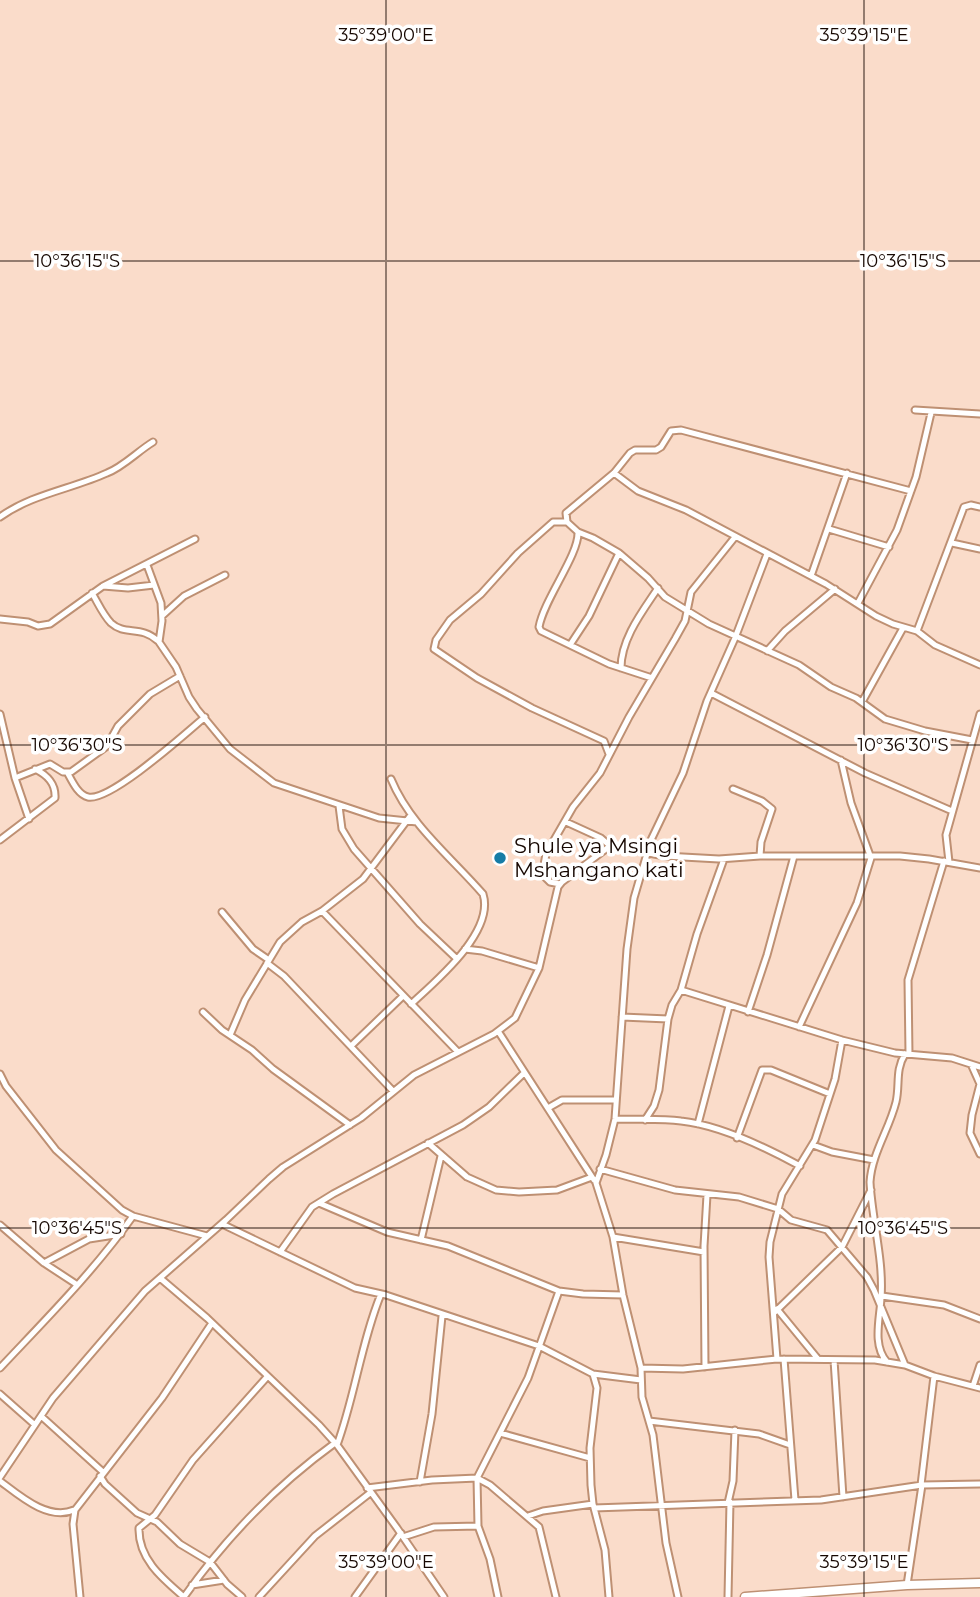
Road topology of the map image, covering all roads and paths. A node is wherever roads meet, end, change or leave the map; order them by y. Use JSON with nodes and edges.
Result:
{"nodes":[{"id":1,"x":915,"y":410,"type":"dead end"},
{"id":2,"x":931,"y":413,"type":"junction"},
{"id":3,"x":980,"y":414,"type":"edge"},
{"id":4,"x":153,"y":442,"type":"dead end"},
{"id":5,"x":614,"y":473,"type":"junction"},
{"id":6,"x":847,"y":473,"type":"junction"},
{"id":7,"x":911,"y":491,"type":"junction"},
{"id":8,"x":980,"y":506,"type":"edge"},
{"id":9,"x":0,"y":517,"type":"edge"},
{"id":10,"x":567,"y":522,"type":"junction"},
{"id":11,"x":829,"y":529,"type":"junction"},
{"id":12,"x":578,"y":532,"type":"junction"},
{"id":13,"x":735,"y":537,"type":"junction"},
{"id":14,"x":195,"y":540,"type":"dead end"},
{"id":15,"x":952,"y":543,"type":"junction"},
{"id":16,"x":889,"y":547,"type":"junction"},
{"id":17,"x":980,"y":549,"type":"edge"},
{"id":18,"x":619,"y":553,"type":"junction"},
{"id":19,"x":767,"y":554,"type":"junction"},
{"id":20,"x":147,"y":565,"type":"junction"},
{"id":21,"x":226,"y":575,"type":"dead end"},
{"id":22,"x":811,"y":576,"type":"junction"},
{"id":23,"x":153,"y":585,"type":"junction"},
{"id":24,"x":103,"y":586,"type":"junction"},
{"id":25,"x":658,"y":588,"type":"junction"},
{"id":26,"x":835,"y":589,"type":"junction"},
{"id":27,"x":92,"y":593,"type":"junction"},
{"id":28,"x":858,"y":603,"type":"junction"},
{"id":29,"x":688,"y":610,"type":"junction"},
{"id":30,"x":162,"y":616,"type":"junction"},
{"id":31,"x":0,"y":620,"type":"edge"},
{"id":32,"x":903,"y":628,"type":"junction"},
{"id":33,"x":917,"y":631,"type":"junction"},
{"id":34,"x":735,"y":638,"type":"junction"},
{"id":35,"x":159,"y":642,"type":"junction"},
{"id":36,"x":570,"y":645,"type":"junction"},
{"id":37,"x":768,"y":650,"type":"junction"},
{"id":38,"x":980,"y":665,"type":"edge"},
{"id":39,"x":621,"y":668,"type":"junction"},
{"id":40,"x":180,"y":676,"type":"junction"},
{"id":41,"x":652,"y":678,"type":"junction"},
{"id":42,"x":711,"y":693,"type":"junction"},
{"id":43,"x":862,"y":702,"type":"junction"},
{"id":44,"x":0,"y":714,"type":"edge"},
{"id":45,"x":980,"y":714,"type":"edge"},
{"id":46,"x":205,"y":717,"type":"junction"},
{"id":47,"x":972,"y":740,"type":"junction"},
{"id":48,"x":609,"y":754,"type":"junction"},
{"id":49,"x":841,"y":760,"type":"junction"},
{"id":50,"x":35,"y":769,"type":"junction"},
{"id":51,"x":67,"y":772,"type":"junction"},
{"id":52,"x":15,"y":778,"type":"junction"},
{"id":53,"x":391,"y":779,"type":"dead end"},
{"id":54,"x":733,"y":789,"type":"dead end"},
{"id":55,"x":339,"y":806,"type":"junction"},
{"id":56,"x":952,"y":811,"type":"junction"},
{"id":57,"x":411,"y":815,"type":"junction"},
{"id":58,"x":29,"y":819,"type":"junction"},
{"id":59,"x":406,"y":822,"type":"junction"},
{"id":60,"x":417,"y":822,"type":"junction"},
{"id":61,"x":566,"y":822,"type":"junction"},
{"id":62,"x":1,"y":838,"type":"edge"},
{"id":63,"x":610,"y":846,"type":"junction"},
{"id":64,"x":647,"y":853,"type":"junction"},
{"id":65,"x":760,"y":856,"type":"junction"},
{"id":66,"x":794,"y":856,"type":"junction"},
{"id":67,"x":871,"y":858,"type":"junction"},
{"id":68,"x":724,"y":859,"type":"junction"},
{"id":69,"x":946,"y":862,"type":"junction"},
{"id":70,"x":980,"y":868,"type":"edge"},
{"id":71,"x":373,"y":869,"type":"junction"},
{"id":72,"x":560,"y":884,"type":"junction"},
{"id":73,"x":322,"y":911,"type":"junction"},
{"id":74,"x":222,"y":912,"type":"dead end"},
{"id":75,"x":465,"y":949,"type":"junction"},
{"id":76,"x":457,"y":959,"type":"junction"},
{"id":77,"x":268,"y":961,"type":"junction"},
{"id":78,"x":539,"y":968,"type":"junction"},
{"id":79,"x":681,"y":990,"type":"junction"},
{"id":80,"x":403,"y":996,"type":"junction"},
{"id":81,"x":411,"y":1004,"type":"junction"},
{"id":82,"x":729,"y":1006,"type":"junction"},
{"id":83,"x":203,"y":1012,"type":"dead end"},
{"id":84,"x":748,"y":1012,"type":"junction"},
{"id":85,"x":622,"y":1017,"type":"junction"},
{"id":86,"x":668,"y":1019,"type":"junction"},
{"id":87,"x":799,"y":1027,"type":"junction"},
{"id":88,"x":498,"y":1031,"type":"junction"},
{"id":89,"x":230,"y":1035,"type":"junction"},
{"id":90,"x":842,"y":1040,"type":"junction"},
{"id":91,"x":351,"y":1046,"type":"junction"},
{"id":92,"x":458,"y":1052,"type":"junction"},
{"id":93,"x":907,"y":1054,"type":"junction"},
{"id":94,"x":971,"y":1064,"type":"junction"},
{"id":95,"x":980,"y":1067,"type":"edge"},
{"id":96,"x":0,"y":1073,"type":"edge"},
{"id":97,"x":524,"y":1073,"type":"junction"},
{"id":98,"x":393,"y":1091,"type":"junction"},
{"id":99,"x":830,"y":1094,"type":"junction"},
{"id":100,"x":616,"y":1100,"type":"junction"},
{"id":101,"x":548,"y":1108,"type":"junction"},
{"id":102,"x":615,"y":1119,"type":"junction"},
{"id":103,"x":645,"y":1120,"type":"junction"},
{"id":104,"x":698,"y":1124,"type":"junction"},
{"id":105,"x":350,"y":1125,"type":"junction"},
{"id":106,"x":737,"y":1138,"type":"junction"},
{"id":107,"x":428,"y":1143,"type":"junction"},
{"id":108,"x":813,"y":1145,"type":"junction"},
{"id":109,"x":980,"y":1154,"type":"edge"},
{"id":110,"x":441,"y":1156,"type":"junction"},
{"id":111,"x":874,"y":1160,"type":"junction"},
{"id":112,"x":800,"y":1166,"type":"junction"},
{"id":113,"x":600,"y":1169,"type":"junction"},
{"id":114,"x":594,"y":1180,"type":"junction"},
{"id":115,"x":871,"y":1190,"type":"junction"},
{"id":116,"x":707,"y":1195,"type":"junction"},
{"id":117,"x":319,"y":1203,"type":"junction"},
{"id":118,"x":778,"y":1209,"type":"junction"},
{"id":119,"x":133,"y":1216,"type":"junction"},
{"id":120,"x":222,"y":1224,"type":"junction"},
{"id":121,"x":0,"y":1225,"type":"edge"},
{"id":122,"x":121,"y":1234,"type":"junction"},
{"id":123,"x":207,"y":1236,"type":"junction"},
{"id":124,"x":613,"y":1237,"type":"junction"},
{"id":125,"x":421,"y":1240,"type":"junction"},
{"id":126,"x":842,"y":1247,"type":"junction"},
{"id":127,"x":280,"y":1252,"type":"junction"},
{"id":128,"x":704,"y":1252,"type":"junction"},
{"id":129,"x":44,"y":1263,"type":"junction"},
{"id":130,"x":160,"y":1278,"type":"junction"},
{"id":131,"x":76,"y":1284,"type":"junction"},
{"id":132,"x":559,"y":1291,"type":"junction"},
{"id":133,"x":381,"y":1294,"type":"junction"},
{"id":134,"x":623,"y":1294,"type":"junction"},
{"id":135,"x":882,"y":1296,"type":"junction"},
{"id":136,"x":880,"y":1304,"type":"junction"},
{"id":137,"x":776,"y":1310,"type":"junction"},
{"id":138,"x":442,"y":1315,"type":"junction"},
{"id":139,"x":980,"y":1319,"type":"edge"},
{"id":140,"x":212,"y":1323,"type":"junction"},
{"id":141,"x":539,"y":1346,"type":"junction"},
{"id":142,"x":780,"y":1359,"type":"junction"},
{"id":143,"x":818,"y":1359,"type":"junction"},
{"id":144,"x":834,"y":1360,"type":"junction"},
{"id":145,"x":887,"y":1362,"type":"junction"},
{"id":146,"x":905,"y":1365,"type":"junction"},
{"id":147,"x":980,"y":1365,"type":"edge"},
{"id":148,"x":705,"y":1367,"type":"junction"},
{"id":149,"x":0,"y":1368,"type":"edge"},
{"id":150,"x":641,"y":1368,"type":"junction"},
{"id":151,"x":593,"y":1374,"type":"junction"},
{"id":152,"x":934,"y":1376,"type":"junction"},
{"id":153,"x":267,"y":1377,"type":"junction"},
{"id":154,"x":641,"y":1380,"type":"junction"},
{"id":155,"x":976,"y":1387,"type":"edge"},
{"id":156,"x":0,"y":1394,"type":"edge"},
{"id":157,"x":41,"y":1416,"type":"junction"},
{"id":158,"x":649,"y":1421,"type":"junction"},
{"id":159,"x":35,"y":1425,"type":"junction"},
{"id":160,"x":735,"y":1430,"type":"junction"},
{"id":161,"x":500,"y":1433,"type":"junction"},
{"id":162,"x":336,"y":1444,"type":"junction"},
{"id":163,"x":790,"y":1445,"type":"junction"},
{"id":164,"x":590,"y":1458,"type":"junction"},
{"id":165,"x":101,"y":1474,"type":"junction"},
{"id":166,"x":477,"y":1478,"type":"junction"},
{"id":167,"x":0,"y":1479,"type":"edge"},
{"id":168,"x":420,"y":1482,"type":"junction"},
{"id":169,"x":980,"y":1484,"type":"edge"},
{"id":170,"x":921,"y":1485,"type":"junction"},
{"id":171,"x":369,"y":1490,"type":"junction"},
{"id":172,"x":843,"y":1497,"type":"junction"},
{"id":173,"x":795,"y":1500,"type":"junction"},
{"id":174,"x":729,"y":1503,"type":"junction"},
{"id":175,"x":661,"y":1505,"type":"junction"},
{"id":176,"x":594,"y":1506,"type":"junction"},
{"id":177,"x":75,"y":1510,"type":"junction"},
{"id":178,"x":528,"y":1516,"type":"junction"},
{"id":179,"x":149,"y":1519,"type":"junction"},
{"id":180,"x":478,"y":1526,"type":"junction"},
{"id":181,"x":402,"y":1535,"type":"junction"},
{"id":182,"x":211,"y":1562,"type":"junction"},
{"id":183,"x":980,"y":1578,"type":"edge"},
{"id":184,"x":224,"y":1580,"type":"junction"},
{"id":185,"x":980,"y":1583,"type":"edge"},
{"id":186,"x":192,"y":1585,"type":"junction"},
{"id":187,"x":907,"y":1585,"type":"junction"},
{"id":188,"x":80,"y":1597,"type":"edge"},
{"id":189,"x":184,"y":1597,"type":"edge"},
{"id":190,"x":242,"y":1597,"type":"edge"},
{"id":191,"x":259,"y":1597,"type":"edge"},
{"id":192,"x":355,"y":1597,"type":"edge"},
{"id":193,"x":444,"y":1597,"type":"edge"},
{"id":194,"x":498,"y":1597,"type":"edge"},
{"id":195,"x":556,"y":1597,"type":"edge"},
{"id":196,"x":610,"y":1597,"type":"edge"},
{"id":197,"x":678,"y":1597,"type":"edge"},
{"id":198,"x":728,"y":1597,"type":"edge"},
{"id":199,"x":745,"y":1597,"type":"edge"}],
"edges":[{"from":1,"to":2,"type":"street"},
{"from":2,"to":3,"type":"street"},
{"from":2,"to":7,"type":"street"},
{"from":4,"to":9,"type":"street"},
{"from":5,"to":6,"type":"street"},
{"from":5,"to":10,"type":"street"},
{"from":5,"to":13,"type":"street"},
{"from":6,"to":7,"type":"street"},
{"from":6,"to":11,"type":"street"},
{"from":7,"to":16,"type":"street"},
{"from":8,"to":15,"type":"street"},
{"from":10,"to":12,"type":"street"},
{"from":10,"to":48,"type":"street"},
{"from":11,"to":16,"type":"street"},
{"from":11,"to":22,"type":"street"},
{"from":12,"to":18,"type":"street"},
{"from":12,"to":36,"type":"street"},
{"from":13,"to":19,"type":"street"},
{"from":13,"to":29,"type":"street"},
{"from":14,"to":20,"type":"street"},
{"from":15,"to":17,"type":"street"},
{"from":15,"to":33,"type":"street"},
{"from":16,"to":28,"type":"street"},
{"from":18,"to":25,"type":"street"},
{"from":18,"to":36,"type":"street"},
{"from":19,"to":22,"type":"street"},
{"from":19,"to":34,"type":"street"},
{"from":20,"to":23,"type":"street"},
{"from":20,"to":24,"type":"street"},
{"from":21,"to":30,"type":"street"},
{"from":22,"to":26,"type":"street"},
{"from":23,"to":24,"type":"street"},
{"from":23,"to":30,"type":"street"},
{"from":24,"to":27,"type":"street"},
{"from":25,"to":29,"type":"street"},
{"from":25,"to":39,"type":"street"},
{"from":26,"to":28,"type":"street"},
{"from":26,"to":37,"type":"street"},
{"from":27,"to":31,"type":"street"},
{"from":27,"to":35,"type":"street"},
{"from":28,"to":32,"type":"street"},
{"from":29,"to":34,"type":"street"},
{"from":29,"to":41,"type":"street"},
{"from":30,"to":35,"type":"street"},
{"from":32,"to":33,"type":"street"},
{"from":32,"to":43,"type":"street"},
{"from":33,"to":38,"type":"street"},
{"from":34,"to":37,"type":"street"},
{"from":34,"to":42,"type":"street"},
{"from":35,"to":40,"type":"street"},
{"from":36,"to":39,"type":"street"},
{"from":37,"to":43,"type":"street"},
{"from":39,"to":41,"type":"street"},
{"from":40,"to":46,"type":"street"},
{"from":40,"to":51,"type":"street"},
{"from":41,"to":48,"type":"street"},
{"from":42,"to":49,"type":"street"},
{"from":42,"to":64,"type":"street"},
{"from":43,"to":47,"type":"street"},
{"from":44,"to":52,"type":"street"},
{"from":45,"to":47,"type":"street"},
{"from":46,"to":51,"type":"street"},
{"from":46,"to":55,"type":"street"},
{"from":47,"to":56,"type":"street"},
{"from":48,"to":61,"type":"street"},
{"from":49,"to":56,"type":"street"},
{"from":49,"to":67,"type":"street"},
{"from":50,"to":51,"type":"street"},
{"from":50,"to":52,"type":"street"},
{"from":50,"to":58,"type":"street"},
{"from":52,"to":58,"type":"street"},
{"from":53,"to":57,"type":"street"},
{"from":54,"to":65,"type":"street"},
{"from":55,"to":59,"type":"street"},
{"from":55,"to":71,"type":"street"},
{"from":56,"to":69,"type":"street"},
{"from":57,"to":59,"type":"street"},
{"from":57,"to":60,"type":"street"},
{"from":58,"to":62,"type":"street"},
{"from":59,"to":60,"type":"street"},
{"from":59,"to":71,"type":"street"},
{"from":60,"to":75,"type":"street"},
{"from":61,"to":63,"type":"street"},
{"from":61,"to":72,"type":"street"},
{"from":63,"to":64,"type":"street"},
{"from":63,"to":72,"type":"street"},
{"from":64,"to":68,"type":"street"},
{"from":64,"to":85,"type":"street"},
{"from":65,"to":66,"type":"street"},
{"from":65,"to":68,"type":"street"},
{"from":66,"to":67,"type":"street"},
{"from":66,"to":84,"type":"street"},
{"from":67,"to":69,"type":"street"},
{"from":67,"to":87,"type":"street"},
{"from":68,"to":79,"type":"street"},
{"from":69,"to":70,"type":"street"},
{"from":69,"to":93,"type":"street"},
{"from":71,"to":73,"type":"street"},
{"from":71,"to":76,"type":"street"},
{"from":72,"to":78,"type":"street"},
{"from":73,"to":77,"type":"street"},
{"from":73,"to":80,"type":"street"},
{"from":74,"to":77,"type":"street"},
{"from":75,"to":76,"type":"street"},
{"from":75,"to":78,"type":"street"},
{"from":76,"to":81,"type":"street"},
{"from":77,"to":89,"type":"street"},
{"from":77,"to":91,"type":"street"},
{"from":78,"to":88,"type":"street"},
{"from":79,"to":82,"type":"street"},
{"from":79,"to":86,"type":"street"},
{"from":80,"to":81,"type":"street"},
{"from":80,"to":91,"type":"street"},
{"from":81,"to":92,"type":"street"},
{"from":82,"to":84,"type":"street"},
{"from":82,"to":104,"type":"street"},
{"from":83,"to":89,"type":"street"},
{"from":84,"to":87,"type":"street"},
{"from":85,"to":86,"type":"street"},
{"from":85,"to":100,"type":"street"},
{"from":86,"to":103,"type":"street"},
{"from":87,"to":90,"type":"street"},
{"from":88,"to":92,"type":"street"},
{"from":88,"to":97,"type":"street"},
{"from":89,"to":105,"type":"street"},
{"from":90,"to":93,"type":"street"},
{"from":90,"to":99,"type":"street"},
{"from":91,"to":98,"type":"street"},
{"from":92,"to":98,"type":"street"},
{"from":93,"to":94,"type":"street"},
{"from":93,"to":111,"type":"street"},
{"from":94,"to":95,"type":"street"},
{"from":94,"to":109,"type":"street"},
{"from":96,"to":119,"type":"street"},
{"from":97,"to":101,"type":"street"},
{"from":97,"to":107,"type":"street"},
{"from":98,"to":105,"type":"street"},
{"from":99,"to":106,"type":"street"},
{"from":99,"to":108,"type":"street"},
{"from":100,"to":101,"type":"street"},
{"from":100,"to":102,"type":"street"},
{"from":101,"to":114,"type":"street"},
{"from":102,"to":103,"type":"street"},
{"from":102,"to":113,"type":"street"},
{"from":103,"to":104,"type":"street"},
{"from":104,"to":106,"type":"street"},
{"from":105,"to":120,"type":"street"},
{"from":106,"to":112,"type":"street"},
{"from":107,"to":110,"type":"street"},
{"from":107,"to":117,"type":"street"},
{"from":108,"to":111,"type":"street"},
{"from":108,"to":112,"type":"street"},
{"from":110,"to":114,"type":"street"},
{"from":110,"to":125,"type":"street"},
{"from":111,"to":115,"type":"street"},
{"from":112,"to":118,"type":"street"},
{"from":113,"to":114,"type":"street"},
{"from":113,"to":116,"type":"street"},
{"from":114,"to":124,"type":"street"},
{"from":115,"to":126,"type":"street"},
{"from":115,"to":135,"type":"street"},
{"from":116,"to":118,"type":"street"},
{"from":116,"to":128,"type":"street"},
{"from":117,"to":125,"type":"street"},
{"from":117,"to":127,"type":"street"},
{"from":118,"to":126,"type":"street"},
{"from":118,"to":137,"type":"street"},
{"from":119,"to":122,"type":"street"},
{"from":119,"to":123,"type":"street"},
{"from":120,"to":123,"type":"street"},
{"from":120,"to":127,"type":"street"},
{"from":121,"to":129,"type":"street"},
{"from":122,"to":129,"type":"street"},
{"from":122,"to":131,"type":"street"},
{"from":123,"to":130,"type":"street"},
{"from":124,"to":128,"type":"street"},
{"from":124,"to":134,"type":"street"},
{"from":125,"to":132,"type":"street"},
{"from":126,"to":136,"type":"street"},
{"from":126,"to":137,"type":"street"},
{"from":127,"to":133,"type":"street"},
{"from":128,"to":148,"type":"street"},
{"from":129,"to":131,"type":"street"},
{"from":130,"to":140,"type":"street"},
{"from":130,"to":157,"type":"street"},
{"from":131,"to":149,"type":"street"},
{"from":132,"to":134,"type":"street"},
{"from":132,"to":141,"type":"street"},
{"from":133,"to":138,"type":"street"},
{"from":133,"to":162,"type":"street"},
{"from":134,"to":150,"type":"street"},
{"from":135,"to":136,"type":"street"},
{"from":135,"to":139,"type":"street"},
{"from":136,"to":145,"type":"street"},
{"from":136,"to":146,"type":"street"},
{"from":137,"to":142,"type":"street"},
{"from":137,"to":143,"type":"street"},
{"from":138,"to":141,"type":"street"},
{"from":138,"to":168,"type":"street"},
{"from":140,"to":153,"type":"street"},
{"from":140,"to":165,"type":"street"},
{"from":141,"to":151,"type":"street"},
{"from":141,"to":161,"type":"street"},
{"from":142,"to":143,"type":"street"},
{"from":142,"to":148,"type":"street"},
{"from":142,"to":163,"type":"street"},
{"from":143,"to":144,"type":"street"},
{"from":144,"to":145,"type":"street"},
{"from":144,"to":172,"type":"street"},
{"from":145,"to":146,"type":"street"},
{"from":146,"to":152,"type":"street"},
{"from":147,"to":155,"type":"street"},
{"from":148,"to":150,"type":"street"},
{"from":150,"to":154,"type":"street"},
{"from":151,"to":154,"type":"street"},
{"from":151,"to":164,"type":"street"},
{"from":152,"to":155,"type":"street"},
{"from":152,"to":170,"type":"street"},
{"from":153,"to":162,"type":"street"},
{"from":153,"to":179,"type":"street"},
{"from":154,"to":158,"type":"street"},
{"from":156,"to":159,"type":"street"},
{"from":157,"to":159,"type":"street"},
{"from":157,"to":165,"type":"street"},
{"from":158,"to":160,"type":"street"},
{"from":158,"to":175,"type":"street"},
{"from":159,"to":167,"type":"street"},
{"from":160,"to":163,"type":"street"},
{"from":160,"to":174,"type":"street"},
{"from":161,"to":164,"type":"street"},
{"from":161,"to":166,"type":"street"},
{"from":162,"to":171,"type":"street"},
{"from":162,"to":182,"type":"street"},
{"from":163,"to":173,"type":"street"},
{"from":164,"to":176,"type":"street"},
{"from":165,"to":177,"type":"street"},
{"from":165,"to":179,"type":"street"},
{"from":166,"to":168,"type":"street"},
{"from":166,"to":178,"type":"street"},
{"from":166,"to":180,"type":"street"},
{"from":167,"to":177,"type":"street"},
{"from":168,"to":171,"type":"street"},
{"from":169,"to":170,"type":"street"},
{"from":170,"to":172,"type":"street"},
{"from":170,"to":187,"type":"street"},
{"from":171,"to":181,"type":"street"},
{"from":171,"to":191,"type":"street"},
{"from":172,"to":173,"type":"street"},
{"from":173,"to":174,"type":"street"},
{"from":174,"to":175,"type":"street"},
{"from":174,"to":198,"type":"street"},
{"from":175,"to":176,"type":"street"},
{"from":175,"to":197,"type":"street"},
{"from":176,"to":178,"type":"street"},
{"from":176,"to":196,"type":"street"},
{"from":177,"to":188,"type":"street"},
{"from":178,"to":195,"type":"street"},
{"from":179,"to":182,"type":"street"},
{"from":179,"to":189,"type":"street"},
{"from":180,"to":181,"type":"street"},
{"from":180,"to":194,"type":"street"},
{"from":181,"to":192,"type":"street"},
{"from":181,"to":193,"type":"street"},
{"from":182,"to":184,"type":"street"},
{"from":182,"to":186,"type":"street"},
{"from":183,"to":185,"type":"street"},
{"from":184,"to":186,"type":"street"},
{"from":184,"to":190,"type":"street"},
{"from":185,"to":187,"type":"street"},
{"from":186,"to":189,"type":"street"},
{"from":187,"to":199,"type":"street"}]}
